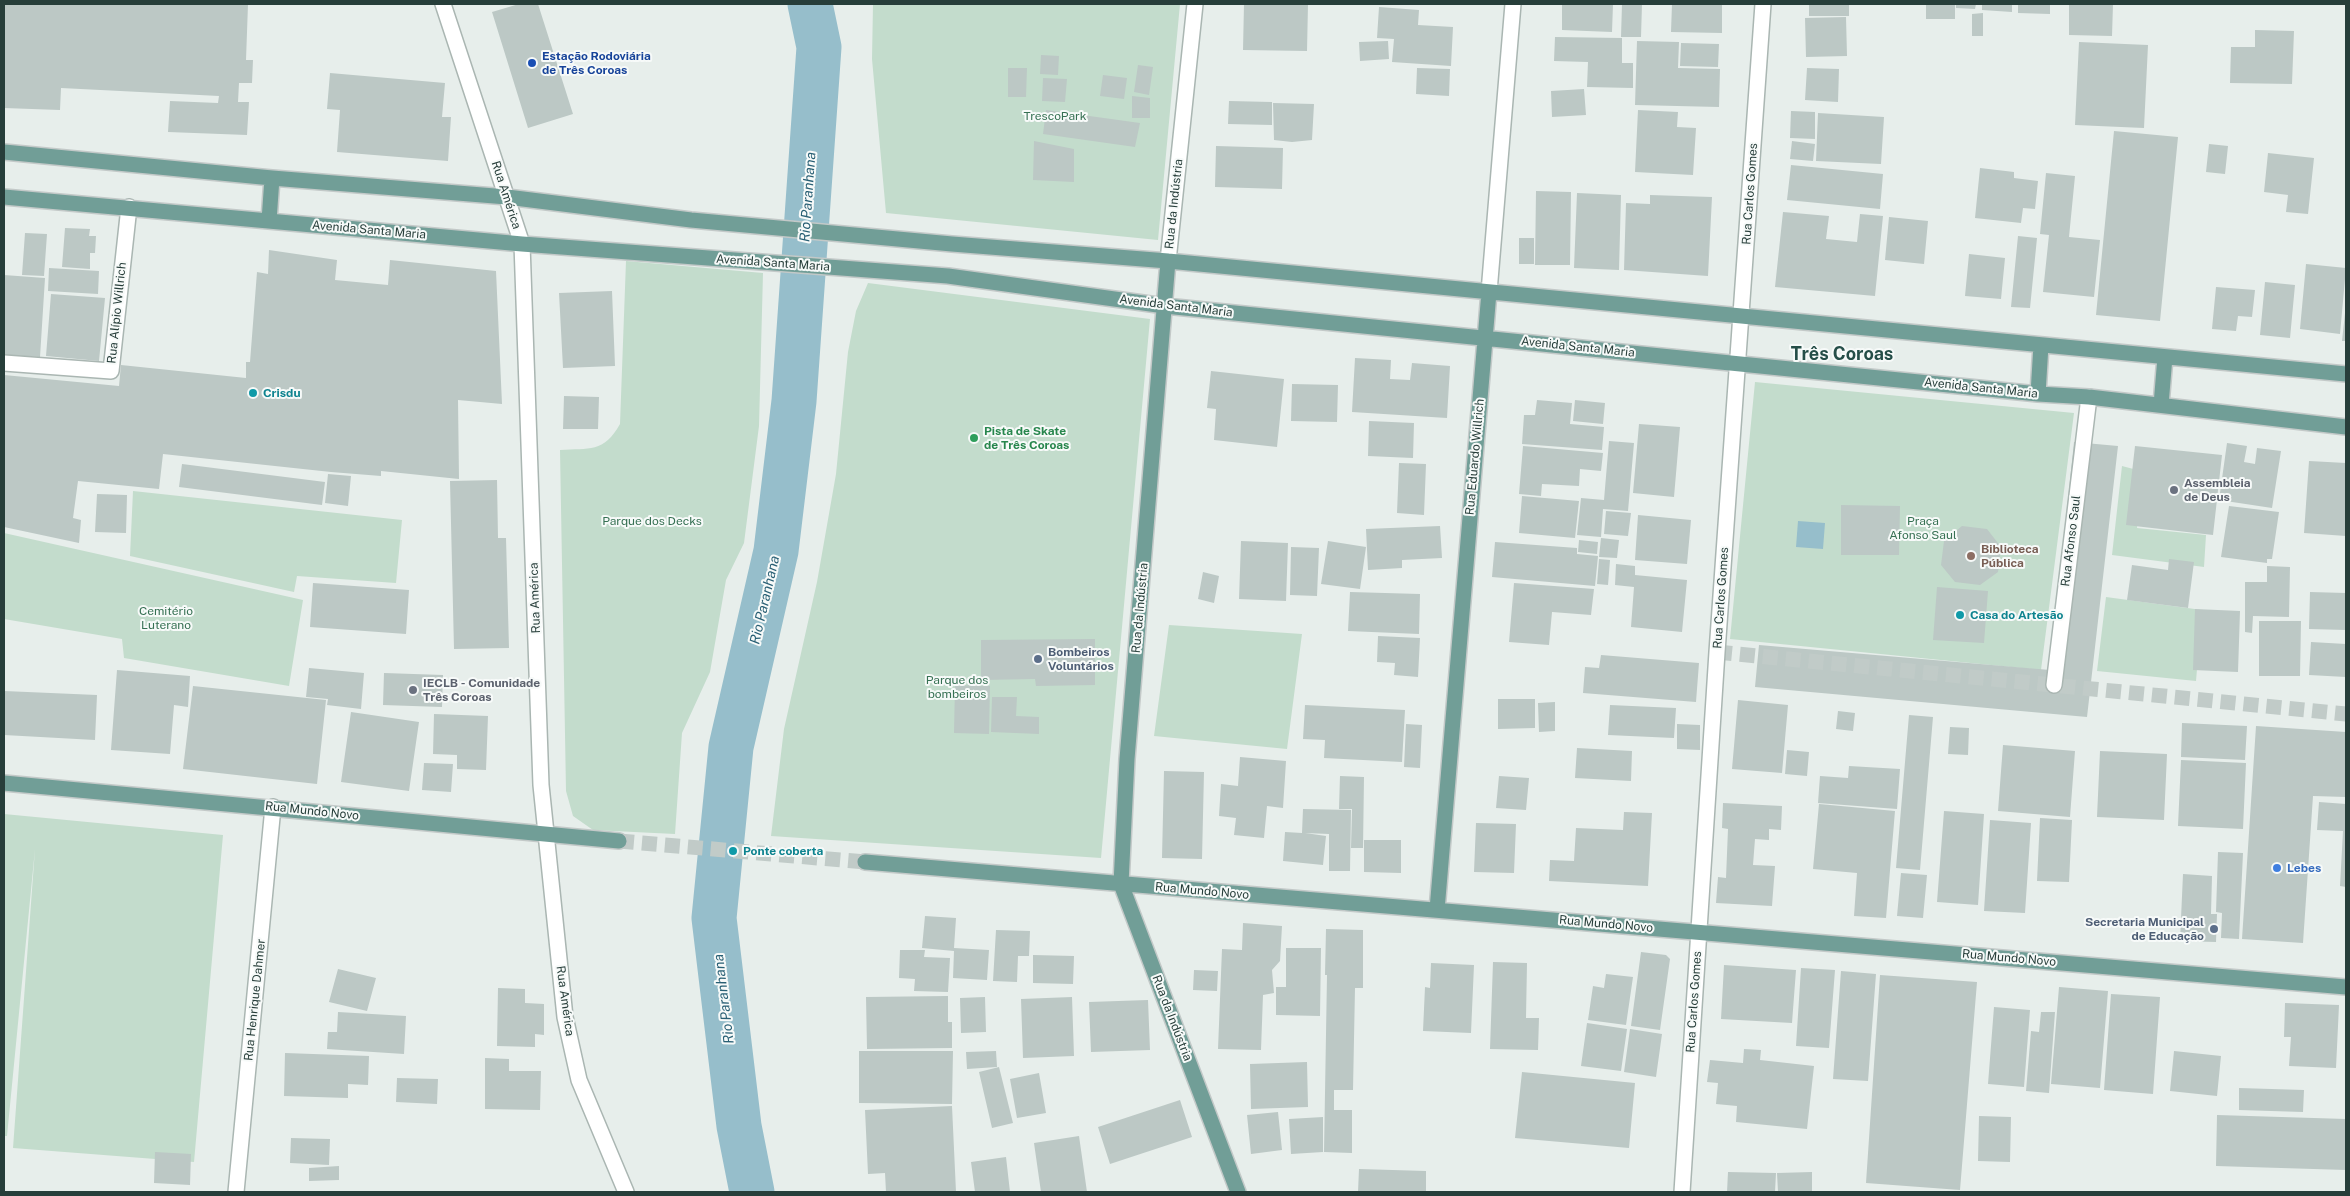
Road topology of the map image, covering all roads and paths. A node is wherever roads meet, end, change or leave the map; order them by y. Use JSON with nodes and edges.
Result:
{"nodes":[{"id":1,"x":443,"y":4,"type":"edge"},
{"id":2,"x":1195,"y":4,"type":"edge"},
{"id":3,"x":1513,"y":4,"type":"edge"},
{"id":4,"x":1763,"y":4,"type":"edge"},
{"id":5,"x":4,"y":152,"type":"edge"},
{"id":6,"x":272,"y":178,"type":"junction"},
{"id":7,"x":4,"y":197,"type":"edge"},
{"id":8,"x":507,"y":197,"type":"junction"},
{"id":9,"x":128,"y":207,"type":"junction"},
{"id":10,"x":269,"y":220,"type":"junction"},
{"id":11,"x":522,"y":244,"type":"junction"},
{"id":12,"x":1168,"y":261,"type":"junction"},
{"id":13,"x":1489,"y":292,"type":"junction"},
{"id":14,"x":1165,"y":306,"type":"junction"},
{"id":15,"x":1742,"y":316,"type":"junction"},
{"id":16,"x":1485,"y":338,"type":"junction"},
{"id":17,"x":2041,"y":345,"type":"junction"},
{"id":18,"x":2165,"y":357,"type":"junction"},
{"id":19,"x":1738,"y":362,"type":"junction"},
{"id":20,"x":4,"y":363,"type":"edge"},
{"id":21,"x":2346,"y":374,"type":"edge"},
{"id":22,"x":2038,"y":394,"type":"junction"},
{"id":23,"x":2089,"y":397,"type":"junction"},
{"id":24,"x":2161,"y":405,"type":"junction"},
{"id":25,"x":2346,"y":427,"type":"edge"},
{"id":26,"x":2054,"y":685,"type":"dead end"},
{"id":27,"x":4,"y":783,"type":"edge"},
{"id":28,"x":273,"y":807,"type":"junction"},
{"id":29,"x":545,"y":834,"type":"junction"},
{"id":30,"x":619,"y":841,"type":"tunnel mouth"},
{"id":31,"x":865,"y":862,"type":"tunnel mouth"},
{"id":32,"x":1121,"y":884,"type":"junction"},
{"id":33,"x":1437,"y":910,"type":"junction"},
{"id":34,"x":1699,"y":932,"type":"junction"},
{"id":35,"x":2346,"y":987,"type":"edge"},
{"id":36,"x":236,"y":1192,"type":"edge"},
{"id":37,"x":626,"y":1192,"type":"edge"},
{"id":38,"x":1238,"y":1192,"type":"edge"},
{"id":39,"x":1682,"y":1192,"type":"edge"}],
"edges":[{"from":1,"to":8,"type":"street","name":"Rua América"},
{"from":2,"to":12,"type":"street","name":"Rua da Indústria"},
{"from":3,"to":13,"type":"street","name":"Rua Eduardo Willrich"},
{"from":4,"to":15,"type":"street","name":"Rua Carlos Gomes"},
{"from":5,"to":6,"type":"main road"},
{"from":6,"to":8,"type":"main road"},
{"from":6,"to":10,"type":"main road"},
{"from":7,"to":9,"type":"main road","name":"Avenida Santa Maria"},
{"from":8,"to":11,"type":"street","name":"Rua América"},
{"from":8,"to":12,"type":"main road"},
{"from":9,"to":10,"type":"main road","name":"Avenida Santa Maria"},
{"from":9,"to":20,"type":"street","name":"Rua Alípio Willrich"},
{"from":10,"to":11,"type":"main road","name":"Avenida Santa Maria"},
{"from":11,"to":14,"type":"main road","name":"Avenida Santa Maria"},
{"from":11,"to":29,"type":"street","name":"Rua América"},
{"from":12,"to":13,"type":"main road"},
{"from":12,"to":14,"type":"main road","name":"Rua da Indústria"},
{"from":13,"to":15,"type":"main road"},
{"from":13,"to":16,"type":"main road","name":"Rua Eduardo Willrich"},
{"from":14,"to":16,"type":"main road","name":"Avenida Santa Maria"},
{"from":14,"to":32,"type":"main road","name":"Rua da Indústria"},
{"from":15,"to":17,"type":"main road"},
{"from":15,"to":19,"type":"street","name":"Rua Carlos Gomes"},
{"from":16,"to":19,"type":"main road","name":"Avenida Santa Maria"},
{"from":16,"to":33,"type":"main road","name":"Rua Eduardo Willrich"},
{"from":17,"to":18,"type":"main road"},
{"from":17,"to":22,"type":"main road"},
{"from":18,"to":21,"type":"main road"},
{"from":18,"to":24,"type":"main road"},
{"from":19,"to":22,"type":"main road","name":"Avenida Santa Maria"},
{"from":19,"to":34,"type":"street","name":"Rua Carlos Gomes"},
{"from":22,"to":23,"type":"main road","name":"Avenida Santa Maria"},
{"from":23,"to":24,"type":"main road","name":"Avenida Santa Maria"},
{"from":23,"to":26,"type":"street","name":"Rua Afonso Saul"},
{"from":24,"to":25,"type":"main road","name":"Avenida Santa Maria"},
{"from":27,"to":28,"type":"main road","name":"Rua Mundo Novo"},
{"from":28,"to":29,"type":"main road","name":"Rua Mundo Novo"},
{"from":28,"to":36,"type":"street","name":"Rua Henrique Dahmer"},
{"from":29,"to":30,"type":"main road","name":"Rua Mundo Novo"},
{"from":29,"to":37,"type":"street","name":"Rua América"},
{"from":31,"to":32,"type":"main road","name":"Rua Mundo Novo"},
{"from":32,"to":33,"type":"main road","name":"Rua Mundo Novo"},
{"from":32,"to":38,"type":"main road","name":"Rua da Indústria"},
{"from":33,"to":34,"type":"main road","name":"Rua Mundo Novo"},
{"from":34,"to":35,"type":"main road","name":"Rua Mundo Novo"},
{"from":34,"to":39,"type":"street","name":"Rua Carlos Gomes"}]}
